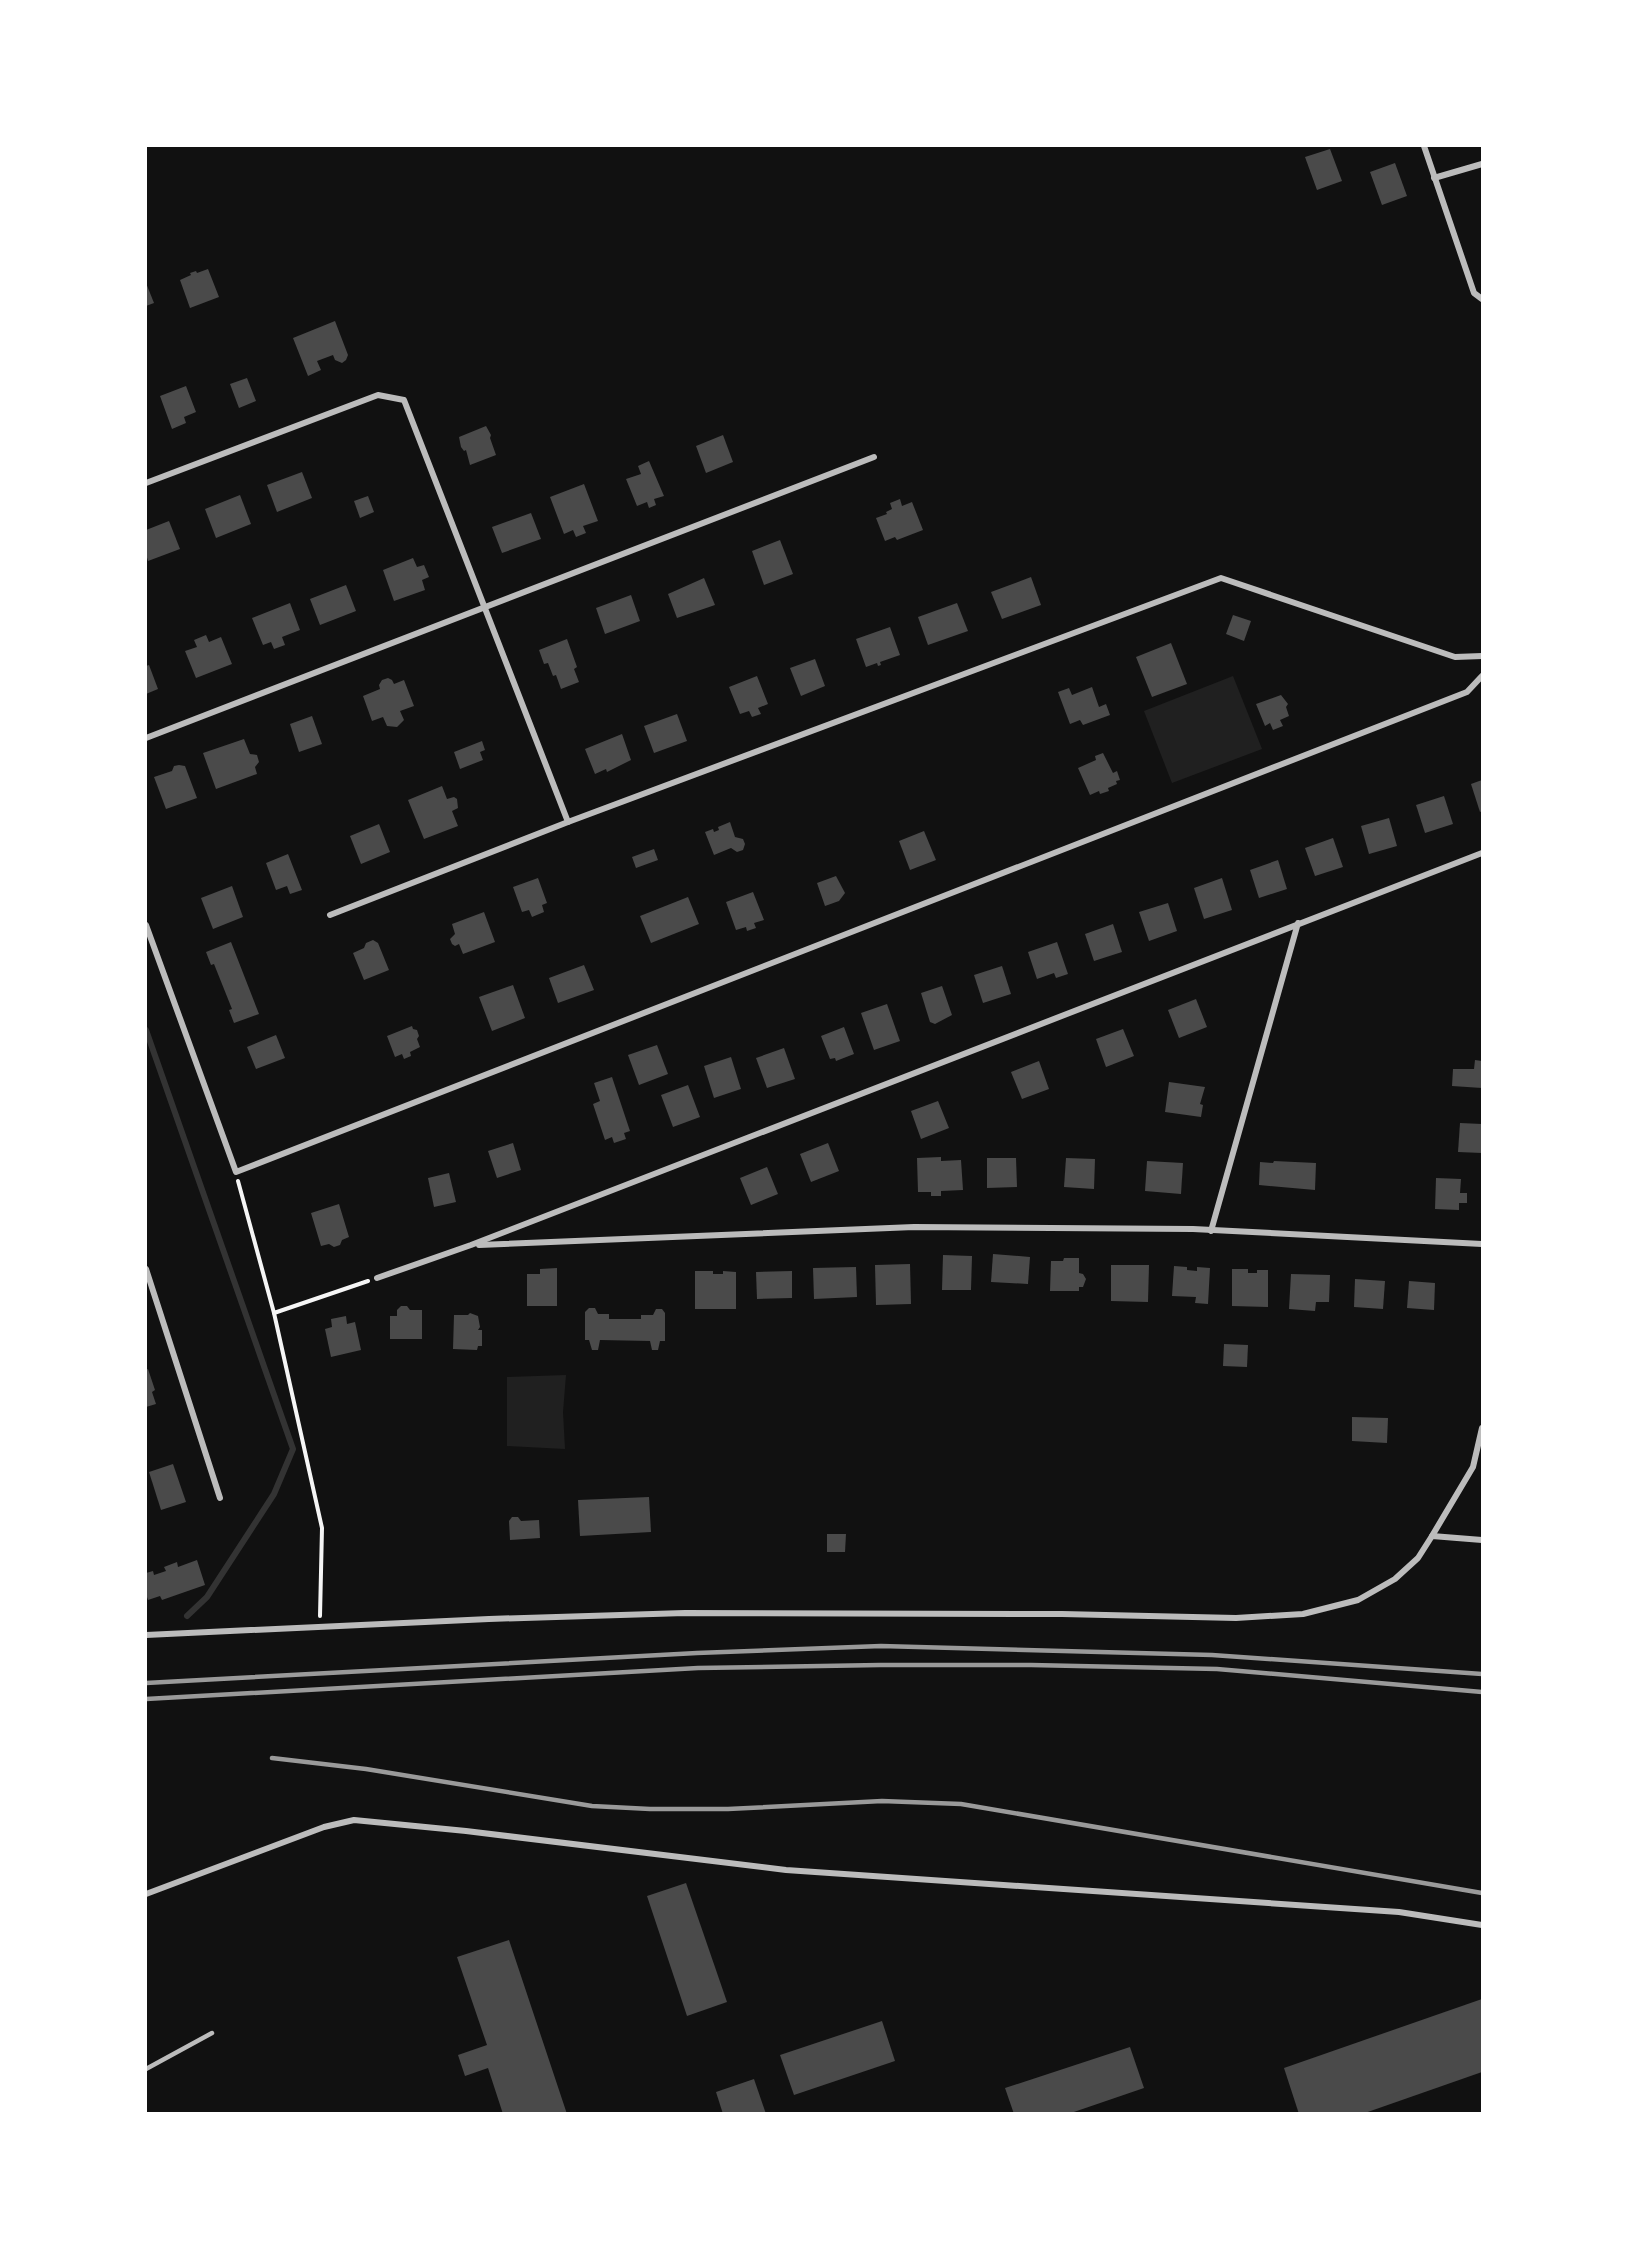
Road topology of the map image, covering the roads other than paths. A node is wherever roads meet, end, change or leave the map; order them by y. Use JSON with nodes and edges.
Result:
{"nodes":[{"id":1,"x":1424,"y":146,"type":"edge"},
{"id":2,"x":1482,"y":164,"type":"edge"},
{"id":3,"x":1434,"y":178,"type":"junction"},
{"id":4,"x":1482,"y":298,"type":"edge"},
{"id":5,"x":874,"y":457,"type":"dead end"},
{"id":6,"x":146,"y":483,"type":"edge"},
{"id":7,"x":484,"y":607,"type":"junction"},
{"id":8,"x":1482,"y":656,"type":"edge"},
{"id":9,"x":1482,"y":676,"type":"edge"},
{"id":10,"x":146,"y":738,"type":"edge"},
{"id":11,"x":568,"y":822,"type":"junction"},
{"id":12,"x":1482,"y":854,"type":"edge"},
{"id":13,"x":330,"y":915,"type":"dead end"},
{"id":14,"x":1298,"y":923,"type":"junction"},
{"id":15,"x":146,"y":925,"type":"edge"},
{"id":16,"x":1211,"y":1231,"type":"junction"},
{"id":17,"x":1482,"y":1244,"type":"edge"},
{"id":18,"x":471,"y":1245,"type":"junction"},
{"id":19,"x":146,"y":1269,"type":"edge"},
{"id":20,"x":377,"y":1278,"type":"road end"},
{"id":21,"x":1482,"y":1428,"type":"edge"},
{"id":22,"x":220,"y":1498,"type":"dead end"},
{"id":23,"x":1432,"y":1536,"type":"junction"},
{"id":24,"x":1482,"y":1540,"type":"edge"},
{"id":25,"x":146,"y":1635,"type":"edge"},
{"id":26,"x":146,"y":1894,"type":"edge"},
{"id":27,"x":1482,"y":1925,"type":"edge"},
{"id":28,"x":212,"y":2033,"type":"dead end"},
{"id":29,"x":146,"y":2069,"type":"edge"}],
"edges":[{"from":1,"to":3,"type":"street"},
{"from":2,"to":3,"type":"street"},
{"from":3,"to":4,"type":"street"},
{"from":5,"to":7,"type":"street"},
{"from":6,"to":7,"type":"street"},
{"from":7,"to":10,"type":"street"},
{"from":7,"to":11,"type":"street"},
{"from":8,"to":11,"type":"street"},
{"from":9,"to":15,"type":"street"},
{"from":11,"to":13,"type":"street"},
{"from":12,"to":14,"type":"street"},
{"from":14,"to":16,"type":"street"},
{"from":14,"to":18,"type":"street"},
{"from":16,"to":17,"type":"street"},
{"from":16,"to":18,"type":"street"},
{"from":18,"to":20,"type":"street"},
{"from":19,"to":22,"type":"street"},
{"from":21,"to":23,"type":"street"},
{"from":23,"to":24,"type":"street"},
{"from":23,"to":25,"type":"street"},
{"from":26,"to":27,"type":"street"},
{"from":28,"to":29,"type":"lane"}]}
